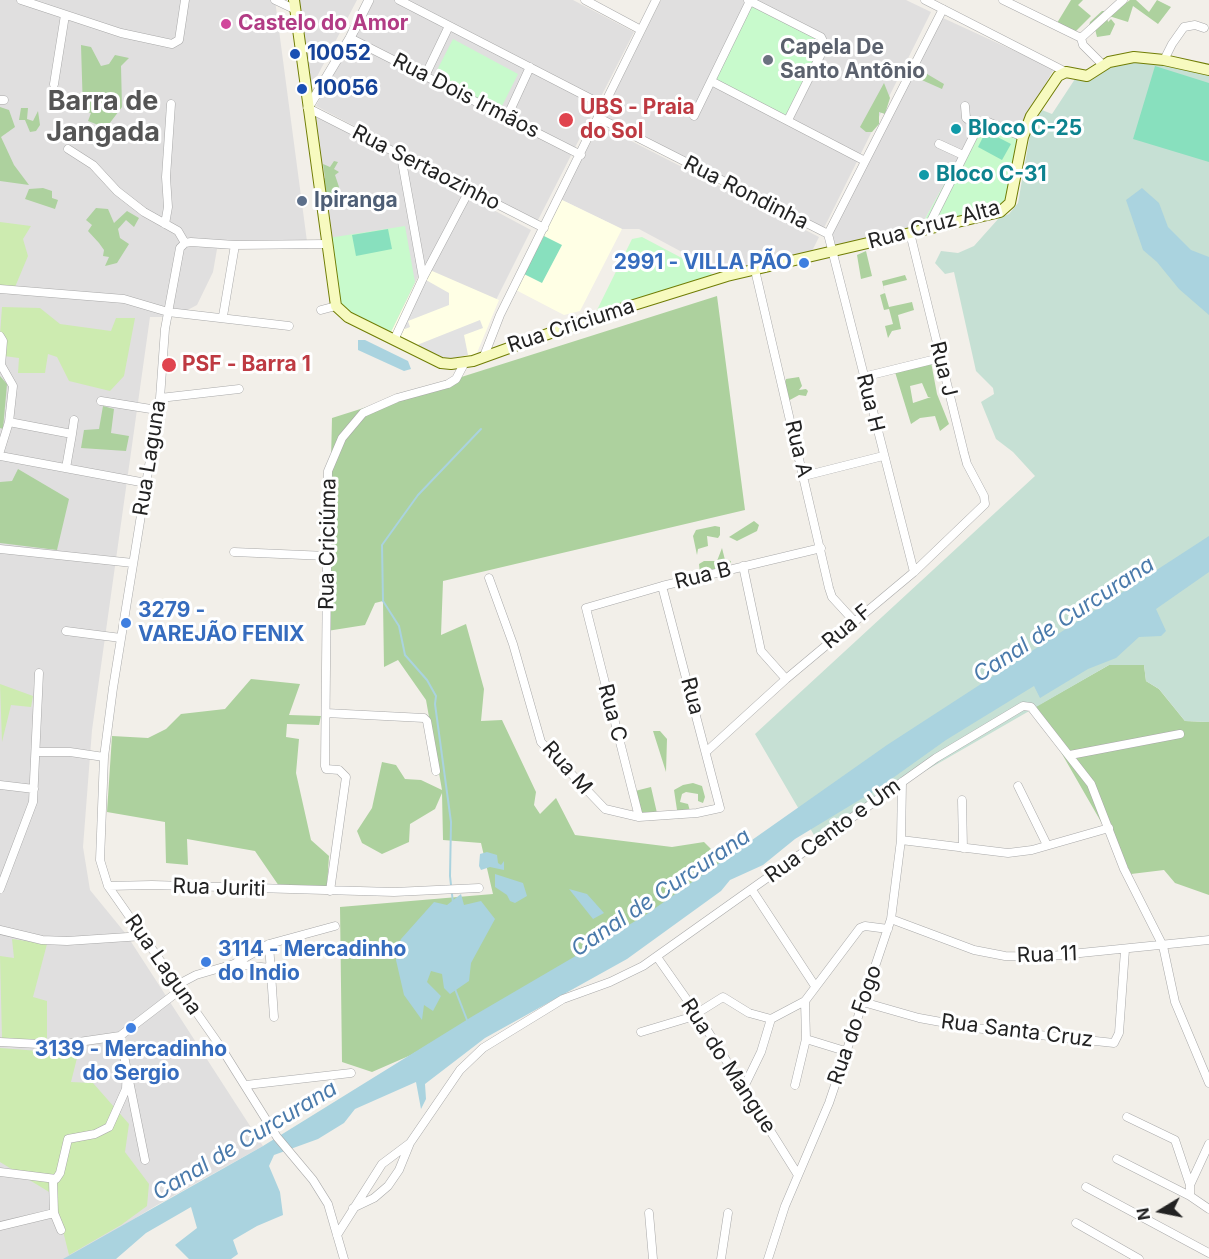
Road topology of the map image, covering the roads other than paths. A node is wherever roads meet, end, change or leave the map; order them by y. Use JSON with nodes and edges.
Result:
{"nodes":[{"id":1,"x":21,"y":0,"type":"edge"},
{"id":2,"x":185,"y":0,"type":"edge"},
{"id":3,"x":275,"y":0,"type":"edge"},
{"id":4,"x":369,"y":0,"type":"edge"},
{"id":5,"x":399,"y":0,"type":"edge"},
{"id":6,"x":587,"y":0,"type":"edge"},
{"id":7,"x":656,"y":0,"type":"edge"},
{"id":8,"x":749,"y":0,"type":"edge"},
{"id":9,"x":925,"y":0,"type":"edge"},
{"id":10,"x":1003,"y":0,"type":"edge"},
{"id":11,"x":1123,"y":0,"type":"edge"},
{"id":12,"x":295,"y":5,"type":"edge"},
{"id":13,"x":941,"y":5,"type":"edge"},
{"id":14,"x":65,"y":15,"type":"junction"},
{"id":15,"x":449,"y":26,"type":"junction"},
{"id":16,"x":1204,"y":28,"type":"dead end"},
{"id":17,"x":642,"y":30,"type":"junction"},
{"id":18,"x":350,"y":38,"type":"junction"},
{"id":19,"x":1081,"y":38,"type":"junction"},
{"id":20,"x":1164,"y":60,"type":"junction"},
{"id":21,"x":1103,"y":65,"type":"junction"},
{"id":22,"x":530,"y":67,"type":"junction"},
{"id":23,"x":1209,"y":70,"type":"edge"},
{"id":24,"x":1066,"y":72,"type":"junction"},
{"id":25,"x":425,"y":76,"type":"junction"},
{"id":26,"x":711,"y":81,"type":"junction"},
{"id":27,"x":54,"y":84,"type":"dead end"},
{"id":28,"x":171,"y":104,"type":"dead end"},
{"id":29,"x":604,"y":106,"type":"junction"},
{"id":30,"x":965,"y":106,"type":"dead end"},
{"id":31,"x":308,"y":108,"type":"junction"},
{"id":32,"x":694,"y":116,"type":"dead end"},
{"id":33,"x":507,"y":117,"type":"junction"},
{"id":34,"x":599,"y":118,"type":"junction"},
{"id":35,"x":788,"y":120,"type":"junction"},
{"id":36,"x":977,"y":126,"type":"junction"},
{"id":37,"x":1023,"y":137,"type":"junction"},
{"id":38,"x":939,"y":144,"type":"dead end"},
{"id":39,"x":68,"y":148,"type":"dead end"},
{"id":40,"x":580,"y":155,"type":"junction"},
{"id":41,"x":963,"y":155,"type":"junction"},
{"id":42,"x":401,"y":156,"type":"junction"},
{"id":43,"x":866,"y":161,"type":"junction"},
{"id":44,"x":469,"y":191,"type":"junction"},
{"id":45,"x":165,"y":224,"type":"junction"},
{"id":46,"x":544,"y":228,"type":"junction"},
{"id":47,"x":927,"y":229,"type":"junction"},
{"id":48,"x":828,"y":234,"type":"junction"},
{"id":49,"x":910,"y":234,"type":"junction"},
{"id":50,"x":184,"y":243,"type":"junction"},
{"id":51,"x":326,"y":243,"type":"junction"},
{"id":52,"x":235,"y":245,"type":"junction"},
{"id":53,"x":831,"y":250,"type":"junction"},
{"id":54,"x":818,"y":254,"type":"joint"},
{"id":55,"x":755,"y":270,"type":"junction"},
{"id":56,"x":423,"y":278,"type":"junction"},
{"id":57,"x":0,"y":289,"type":"edge"},
{"id":58,"x":336,"y":306,"type":"junction"},
{"id":59,"x":321,"y":310,"type":"dead end"},
{"id":60,"x":168,"y":312,"type":"junction"},
{"id":61,"x":223,"y":316,"type":"junction"},
{"id":62,"x":289,"y":326,"type":"dead end"},
{"id":63,"x":0,"y":336,"type":"edge"},
{"id":64,"x":394,"y":340,"type":"junction"},
{"id":65,"x":484,"y":356,"type":"junction"},
{"id":66,"x":940,"y":358,"type":"junction"},
{"id":67,"x":464,"y":364,"type":"junction"},
{"id":68,"x":863,"y":377,"type":"junction"},
{"id":69,"x":239,"y":389,"type":"dead end"},
{"id":70,"x":160,"y":398,"type":"junction"},
{"id":71,"x":101,"y":401,"type":"dead end"},
{"id":72,"x":157,"y":410,"type":"junction"},
{"id":73,"x":74,"y":420,"type":"dead end"},
{"id":74,"x":9,"y":422,"type":"junction"},
{"id":75,"x":72,"y":434,"type":"junction"},
{"id":76,"x":0,"y":451,"type":"edge"},
{"id":77,"x":0,"y":456,"type":"edge"},
{"id":78,"x":883,"y":456,"type":"junction"},
{"id":79,"x":66,"y":468,"type":"junction"},
{"id":80,"x":804,"y":476,"type":"junction"},
{"id":81,"x":146,"y":483,"type":"junction"},
{"id":82,"x":986,"y":501,"type":"joint"},
{"id":83,"x":821,"y":548,"type":"junction"},
{"id":84,"x":0,"y":549,"type":"edge"},
{"id":85,"x":234,"y":552,"type":"dead end"},
{"id":86,"x":327,"y":556,"type":"junction"},
{"id":87,"x":133,"y":563,"type":"junction"},
{"id":88,"x":743,"y":566,"type":"junction"},
{"id":89,"x":914,"y":572,"type":"junction"},
{"id":90,"x":489,"y":578,"type":"dead end"},
{"id":91,"x":662,"y":586,"type":"junction"},
{"id":92,"x":586,"y":608,"type":"joint"},
{"id":93,"x":854,"y":621,"type":"junction"},
{"id":94,"x":66,"y":631,"type":"dead end"},
{"id":95,"x":121,"y":638,"type":"junction"},
{"id":96,"x":39,"y":673,"type":"dead end"},
{"id":97,"x":786,"y":679,"type":"junction"},
{"id":98,"x":326,"y":713,"type":"junction"},
{"id":99,"x":1180,"y":734,"type":"dead end"},
{"id":100,"x":707,"y":751,"type":"junction"},
{"id":101,"x":36,"y":752,"type":"junction"},
{"id":102,"x":1070,"y":755,"type":"junction"},
{"id":103,"x":104,"y":757,"type":"junction"},
{"id":104,"x":436,"y":771,"type":"dead end"},
{"id":105,"x":902,"y":782,"type":"junction"},
{"id":106,"x":0,"y":785,"type":"edge"},
{"id":107,"x":1018,"y":786,"type":"dead end"},
{"id":108,"x":34,"y":789,"type":"junction"},
{"id":109,"x":962,"y":800,"type":"dead end"},
{"id":110,"x":720,"y":808,"type":"joint"},
{"id":111,"x":639,"y":818,"type":"junction"},
{"id":112,"x":1109,"y":828,"type":"junction"},
{"id":113,"x":901,"y":840,"type":"junction"},
{"id":114,"x":1047,"y":845,"type":"junction"},
{"id":115,"x":963,"y":849,"type":"junction"},
{"id":116,"x":108,"y":886,"type":"junction"},
{"id":117,"x":479,"y":888,"type":"dead end"},
{"id":118,"x":0,"y":889,"type":"edge"},
{"id":119,"x":752,"y":890,"type":"junction"},
{"id":120,"x":330,"y":891,"type":"junction"},
{"id":121,"x":891,"y":919,"type":"junction"},
{"id":122,"x":335,"y":926,"type":"dead end"},
{"id":123,"x":888,"y":929,"type":"junction"},
{"id":124,"x":0,"y":930,"type":"edge"},
{"id":125,"x":143,"y":936,"type":"junction"},
{"id":126,"x":1209,"y":940,"type":"edge"},
{"id":127,"x":269,"y":944,"type":"junction"},
{"id":128,"x":1162,"y":946,"type":"junction"},
{"id":129,"x":1125,"y":950,"type":"junction"},
{"id":130,"x":657,"y":957,"type":"junction"},
{"id":131,"x":234,"y":964,"type":"junction"},
{"id":132,"x":270,"y":968,"type":"junction"},
{"id":133,"x":815,"y":986,"type":"junction"},
{"id":134,"x":179,"y":987,"type":"junction"},
{"id":135,"x":805,"y":1001,"type":"junction"},
{"id":136,"x":863,"y":1002,"type":"junction"},
{"id":137,"x":697,"y":1014,"type":"junction"},
{"id":138,"x":274,"y":1017,"type":"dead end"},
{"id":139,"x":771,"y":1019,"type":"junction"},
{"id":140,"x":641,"y":1032,"type":"dead end"},
{"id":141,"x":120,"y":1036,"type":"junction"},
{"id":142,"x":806,"y":1039,"type":"junction"},
{"id":143,"x":0,"y":1042,"type":"edge"},
{"id":144,"x":845,"y":1052,"type":"junction"},
{"id":145,"x":127,"y":1068,"type":"junction"},
{"id":146,"x":351,"y":1072,"type":"dead end"},
{"id":147,"x":1209,"y":1083,"type":"edge"},
{"id":148,"x":246,"y":1085,"type":"junction"},
{"id":149,"x":795,"y":1085,"type":"dead end"},
{"id":150,"x":743,"y":1089,"type":"junction"},
{"id":151,"x":1127,"y":1117,"type":"dead end"},
{"id":152,"x":410,"y":1143,"type":"junction"},
{"id":153,"x":1209,"y":1144,"type":"edge"},
{"id":154,"x":1117,"y":1159,"type":"dead end"},
{"id":155,"x":145,"y":1160,"type":"dead end"},
{"id":156,"x":0,"y":1172,"type":"edge"},
{"id":157,"x":798,"y":1175,"type":"junction"},
{"id":158,"x":53,"y":1179,"type":"junction"},
{"id":159,"x":1190,"y":1185,"type":"junction"},
{"id":160,"x":1086,"y":1187,"type":"dead end"},
{"id":161,"x":1190,"y":1196,"type":"junction"},
{"id":162,"x":353,"y":1208,"type":"junction"},
{"id":163,"x":1209,"y":1209,"type":"edge"},
{"id":164,"x":54,"y":1213,"type":"junction"},
{"id":165,"x":649,"y":1213,"type":"dead end"},
{"id":166,"x":728,"y":1213,"type":"dead end"},
{"id":167,"x":1076,"y":1222,"type":"dead end"},
{"id":168,"x":0,"y":1226,"type":"edge"},
{"id":169,"x":61,"y":1230,"type":"dead end"},
{"id":170,"x":338,"y":1235,"type":"junction"},
{"id":171,"x":1209,"y":1252,"type":"edge"},
{"id":172,"x":344,"y":1259,"type":"edge"},
{"id":173,"x":654,"y":1259,"type":"edge"},
{"id":174,"x":721,"y":1259,"type":"edge"},
{"id":175,"x":768,"y":1259,"type":"edge"},
{"id":176,"x":1139,"y":1259,"type":"edge"}],
"edges":[{"from":1,"to":14,"type":"street"},
{"from":2,"to":14,"type":"street"},
{"from":3,"to":12,"type":"street"},
{"from":4,"to":18,"type":"street"},
{"from":5,"to":15,"type":"street"},
{"from":6,"to":17,"type":"street"},
{"from":7,"to":17,"type":"street"},
{"from":8,"to":26,"type":"street"},
{"from":8,"to":35,"type":"street"},
{"from":9,"to":13,"type":"street"},
{"from":10,"to":19,"type":"street"},
{"from":11,"to":19,"type":"street"},
{"from":12,"to":31,"type":"main road"},
{"from":13,"to":24,"type":"street"},
{"from":13,"to":43,"type":"street"},
{"from":14,"to":27,"type":"street"},
{"from":15,"to":22,"type":"street"},
{"from":15,"to":25,"type":"street"},
{"from":16,"to":20,"type":"street"},
{"from":17,"to":29,"type":"street"},
{"from":18,"to":25,"type":"street","name":"Rua Dois Irmãos"},
{"from":18,"to":31,"type":"street"},
{"from":19,"to":21,"type":"street"},
{"from":20,"to":21,"type":"main road"},
{"from":20,"to":23,"type":"main road"},
{"from":21,"to":24,"type":"main road"},
{"from":22,"to":29,"type":"street"},
{"from":22,"to":33,"type":"street"},
{"from":24,"to":37,"type":"main road","name":"Rua Cruz Alta"},
{"from":25,"to":33,"type":"street","name":"Rua Dois Irmãos"},
{"from":26,"to":32,"type":"street"},
{"from":26,"to":35,"type":"street"},
{"from":28,"to":45,"type":"street"},
{"from":29,"to":34,"type":"street"},
{"from":30,"to":36,"type":"street"},
{"from":31,"to":42,"type":"street","name":"Rua Sertaozinho"},
{"from":31,"to":51,"type":"main road"},
{"from":33,"to":40,"type":"street","name":"Rua Dois Irmãos"},
{"from":34,"to":40,"type":"street"},
{"from":34,"to":48,"type":"street","name":"Rua Rondinha"},
{"from":35,"to":43,"type":"street"},
{"from":36,"to":37,"type":"street"},
{"from":36,"to":41,"type":"street"},
{"from":37,"to":47,"type":"main road","name":"Rua Cruz Alta"},
{"from":38,"to":41,"type":"street"},
{"from":39,"to":45,"type":"street"},
{"from":40,"to":46,"type":"street"},
{"from":41,"to":47,"type":"street"},
{"from":42,"to":44,"type":"street","name":"Rua Sertaozinho"},
{"from":42,"to":56,"type":"street"},
{"from":43,"to":48,"type":"street"},
{"from":44,"to":46,"type":"street","name":"Rua Sertaozinho"},
{"from":44,"to":56,"type":"street"},
{"from":45,"to":50,"type":"street"},
{"from":46,"to":65,"type":"street"},
{"from":47,"to":49,"type":"main road","name":"Rua Cruz Alta"},
{"from":48,"to":53,"type":"street","name":"Rua H"},
{"from":49,"to":53,"type":"main road","name":"Rua Cruz Alta"},
{"from":49,"to":66,"type":"street","name":"Rua J"},
{"from":50,"to":52,"type":"street"},
{"from":50,"to":60,"type":"street","name":"Rua Laguna"},
{"from":51,"to":52,"type":"street"},
{"from":51,"to":58,"type":"main road"},
{"from":52,"to":61,"type":"street"},
{"from":53,"to":54,"type":"main road","name":"Rua Cruz Alta"},
{"from":53,"to":68,"type":"street","name":"Rua H"},
{"from":54,"to":55,"type":"main road","name":"Rua Criciuma"},
{"from":55,"to":65,"type":"main road","name":"Rua Criciuma"},
{"from":55,"to":80,"type":"street","name":"Rua A"},
{"from":56,"to":64,"type":"street"},
{"from":57,"to":60,"type":"street"},
{"from":58,"to":59,"type":"street"},
{"from":58,"to":64,"type":"main road","name":"Rua Criciuma"},
{"from":60,"to":61,"type":"street"},
{"from":60,"to":70,"type":"street","name":"Rua Laguna"},
{"from":61,"to":62,"type":"street"},
{"from":63,"to":74,"type":"street"},
{"from":64,"to":67,"type":"main road","name":"Rua Criciuma"},
{"from":65,"to":67,"type":"main road","name":"Rua Criciuma"},
{"from":66,"to":68,"type":"street"},
{"from":66,"to":82,"type":"street","name":"Rua J"},
{"from":67,"to":86,"type":"street","name":"Rua Criciúma"},
{"from":68,"to":78,"type":"street","name":"Rua H"},
{"from":69,"to":70,"type":"street"},
{"from":70,"to":72,"type":"street","name":"Rua Laguna"},
{"from":71,"to":72,"type":"street"},
{"from":72,"to":81,"type":"street","name":"Rua Laguna"},
{"from":73,"to":75,"type":"street"},
{"from":74,"to":75,"type":"street"},
{"from":74,"to":76,"type":"street"},
{"from":75,"to":79,"type":"street"},
{"from":77,"to":79,"type":"street"},
{"from":78,"to":80,"type":"street"},
{"from":78,"to":89,"type":"street","name":"Rua H"},
{"from":79,"to":81,"type":"street"},
{"from":80,"to":83,"type":"street","name":"Rua A"},
{"from":81,"to":87,"type":"street","name":"Rua Laguna"},
{"from":82,"to":89,"type":"street","name":"Rua F"},
{"from":83,"to":88,"type":"street","name":"Rua B"},
{"from":83,"to":93,"type":"street","name":"Rua A"},
{"from":84,"to":87,"type":"street"},
{"from":85,"to":86,"type":"street"},
{"from":86,"to":98,"type":"street","name":"Rua Criciúma"},
{"from":87,"to":95,"type":"street","name":"Rua Laguna"},
{"from":88,"to":91,"type":"street","name":"Rua B"},
{"from":88,"to":97,"type":"street"},
{"from":89,"to":93,"type":"street","name":"Rua F"},
{"from":90,"to":111,"type":"street","name":"Rua M"},
{"from":91,"to":92,"type":"street","name":"Rua B"},
{"from":91,"to":100,"type":"street","name":"Rua"},
{"from":92,"to":111,"type":"street","name":"Rua C"},
{"from":93,"to":97,"type":"street","name":"Rua F"},
{"from":94,"to":95,"type":"street"},
{"from":95,"to":103,"type":"street","name":"Rua Laguna"},
{"from":96,"to":101,"type":"street"},
{"from":97,"to":100,"type":"street","name":"Rua F"},
{"from":98,"to":104,"type":"street"},
{"from":98,"to":120,"type":"street","name":"Rua Criciúma"},
{"from":99,"to":102,"type":"street"},
{"from":100,"to":110,"type":"street","name":"Rua"},
{"from":101,"to":103,"type":"street"},
{"from":101,"to":108,"type":"street"},
{"from":102,"to":105,"type":"street","name":"Rua Cento e Um"},
{"from":102,"to":112,"type":"street"},
{"from":103,"to":116,"type":"street","name":"Rua Laguna"},
{"from":105,"to":113,"type":"street","name":"Rua do Fogo"},
{"from":105,"to":119,"type":"street","name":"Rua Cento e Um"},
{"from":106,"to":108,"type":"street"},
{"from":107,"to":114,"type":"street"},
{"from":108,"to":118,"type":"street"},
{"from":109,"to":115,"type":"street"},
{"from":110,"to":111,"type":"street","name":"Rua M"},
{"from":112,"to":114,"type":"street"},
{"from":112,"to":128,"type":"street"},
{"from":113,"to":115,"type":"street"},
{"from":113,"to":121,"type":"street","name":"Rua do Fogo"},
{"from":114,"to":115,"type":"street"},
{"from":116,"to":120,"type":"street","name":"Rua Juriti"},
{"from":116,"to":125,"type":"street","name":"Rua Laguna"},
{"from":117,"to":120,"type":"street","name":"Rua Juriti"},
{"from":119,"to":130,"type":"street","name":"Rua Cento e Um"},
{"from":119,"to":133,"type":"street"},
{"from":121,"to":123,"type":"street","name":"Rua do Fogo"},
{"from":121,"to":129,"type":"street","name":"Rua 11"},
{"from":122,"to":127,"type":"street"},
{"from":123,"to":133,"type":"street"},
{"from":123,"to":136,"type":"street","name":"Rua do Fogo"},
{"from":124,"to":125,"type":"street"},
{"from":125,"to":134,"type":"street","name":"Rua Laguna"},
{"from":126,"to":128,"type":"street","name":"Rua 11"},
{"from":127,"to":131,"type":"street"},
{"from":127,"to":132,"type":"street"},
{"from":128,"to":129,"type":"street","name":"Rua 11"},
{"from":128,"to":147,"type":"street"},
{"from":129,"to":136,"type":"street","name":"Rua Santa Cruz"},
{"from":130,"to":137,"type":"street","name":"Rua do Mangue"},
{"from":130,"to":152,"type":"street","name":"Rua Cento e Um"},
{"from":131,"to":132,"type":"street"},
{"from":131,"to":134,"type":"street"},
{"from":132,"to":138,"type":"street"},
{"from":133,"to":135,"type":"street"},
{"from":134,"to":141,"type":"street"},
{"from":134,"to":148,"type":"street","name":"Rua Laguna"},
{"from":135,"to":139,"type":"street"},
{"from":135,"to":142,"type":"street"},
{"from":136,"to":144,"type":"street","name":"Rua do Fogo"},
{"from":137,"to":139,"type":"street"},
{"from":137,"to":140,"type":"street"},
{"from":137,"to":150,"type":"street","name":"Rua do Mangue"},
{"from":139,"to":150,"type":"street"},
{"from":141,"to":143,"type":"street"},
{"from":141,"to":145,"type":"street"},
{"from":142,"to":144,"type":"street"},
{"from":142,"to":149,"type":"street"},
{"from":144,"to":157,"type":"street","name":"Rua do Fogo"},
{"from":145,"to":155,"type":"street"},
{"from":145,"to":158,"type":"street"},
{"from":146,"to":148,"type":"street"},
{"from":148,"to":170,"type":"street","name":"Rua Laguna"},
{"from":150,"to":157,"type":"street","name":"Rua do Mangue"},
{"from":151,"to":159,"type":"street"},
{"from":152,"to":162,"type":"street"},
{"from":152,"to":162,"type":"street"},
{"from":153,"to":159,"type":"street"},
{"from":154,"to":161,"type":"street"},
{"from":156,"to":158,"type":"street"},
{"from":157,"to":175,"type":"street","name":"Rua do Fogo"},
{"from":158,"to":164,"type":"street"},
{"from":159,"to":161,"type":"street"},
{"from":160,"to":171,"type":"street"},
{"from":161,"to":163,"type":"street"},
{"from":162,"to":170,"type":"street"},
{"from":164,"to":168,"type":"street"},
{"from":164,"to":169,"type":"street"},
{"from":165,"to":173,"type":"street"},
{"from":166,"to":174,"type":"street"},
{"from":167,"to":176,"type":"street"},
{"from":170,"to":172,"type":"street","name":"Rua Laguna"}]}
